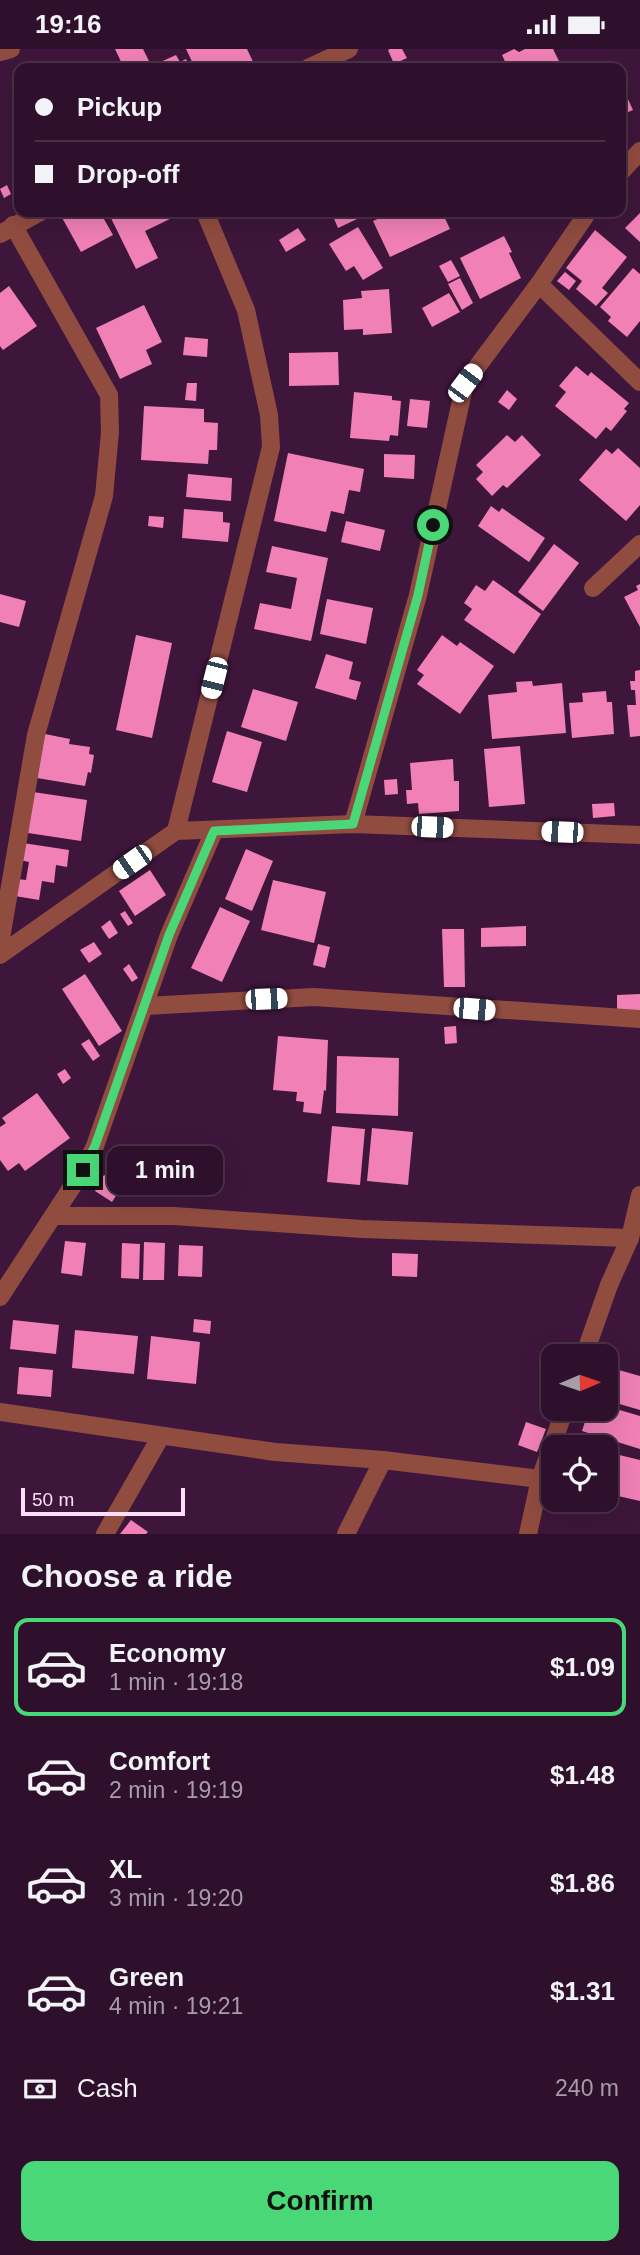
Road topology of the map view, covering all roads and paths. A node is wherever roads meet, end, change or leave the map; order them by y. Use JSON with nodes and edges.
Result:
{"nodes":[{"id":1,"x":11,"y":49,"type":"edge"},
{"id":2,"x":349,"y":49,"type":"edge"},
{"id":3,"x":0,"y":52,"type":"edge"},
{"id":4,"x":319,"y":63,"type":"edge"},
{"id":5,"x":640,"y":151,"type":"edge"},
{"id":6,"x":626,"y":167,"type":"edge"},
{"id":7,"x":31,"y":217,"type":"edge"},
{"id":8,"x":207,"y":217,"type":"edge"},
{"id":9,"x":585,"y":217,"type":"edge"},
{"id":10,"x":7,"y":230,"type":"edge"},
{"id":11,"x":538,"y":284,"type":"junction"},
{"id":12,"x":640,"y":382,"type":"edge"},
{"id":13,"x":640,"y":544,"type":"edge"},
{"id":14,"x":593,"y":587,"type":"dead end"},
{"id":15,"x":353,"y":824,"type":"junction"},
{"id":16,"x":176,"y":831,"type":"junction"},
{"id":17,"x":214,"y":831,"type":"junction"},
{"id":18,"x":640,"y":835,"type":"edge"},
{"id":19,"x":0,"y":944,"type":"edge"},
{"id":20,"x":0,"y":955,"type":"edge"},
{"id":21,"x":145,"y":1006,"type":"junction"},
{"id":22,"x":640,"y":1019,"type":"edge"},
{"id":23,"x":640,"y":1195,"type":"edge"},
{"id":24,"x":53,"y":1216,"type":"junction"},
{"id":25,"x":630,"y":1238,"type":"junction"},
{"id":26,"x":0,"y":1297,"type":"edge"},
{"id":27,"x":588,"y":1344,"type":"edge"},
{"id":28,"x":0,"y":1412,"type":"edge"},
{"id":29,"x":561,"y":1421,"type":"edge"},
{"id":30,"x":161,"y":1436,"type":"junction"},
{"id":31,"x":383,"y":1460,"type":"junction"},
{"id":32,"x":540,"y":1479,"type":"junction"},
{"id":33,"x":105,"y":1534,"type":"edge"},
{"id":34,"x":346,"y":1534,"type":"edge"},
{"id":35,"x":528,"y":1534,"type":"edge"}],
"edges":[{"from":1,"to":3,"type":"street"},
{"from":2,"to":4,"type":"street"},
{"from":5,"to":6,"type":"street"},
{"from":7,"to":10,"type":"street"},
{"from":8,"to":16,"type":"street"},
{"from":9,"to":11,"type":"street"},
{"from":10,"to":19,"type":"street"},
{"from":11,"to":12,"type":"street"},
{"from":11,"to":15,"type":"street"},
{"from":13,"to":14,"type":"street"},
{"from":15,"to":17,"type":"street"},
{"from":15,"to":18,"type":"street"},
{"from":16,"to":17,"type":"street"},
{"from":16,"to":20,"type":"street"},
{"from":17,"to":21,"type":"street"},
{"from":21,"to":22,"type":"street"},
{"from":21,"to":24,"type":"street"},
{"from":23,"to":25,"type":"street"},
{"from":24,"to":25,"type":"street"},
{"from":24,"to":26,"type":"street"},
{"from":25,"to":27,"type":"street"},
{"from":28,"to":30,"type":"street"},
{"from":29,"to":32,"type":"street"},
{"from":30,"to":31,"type":"street"},
{"from":30,"to":33,"type":"street"},
{"from":31,"to":32,"type":"street"},
{"from":31,"to":34,"type":"street"},
{"from":32,"to":35,"type":"street"}]}
